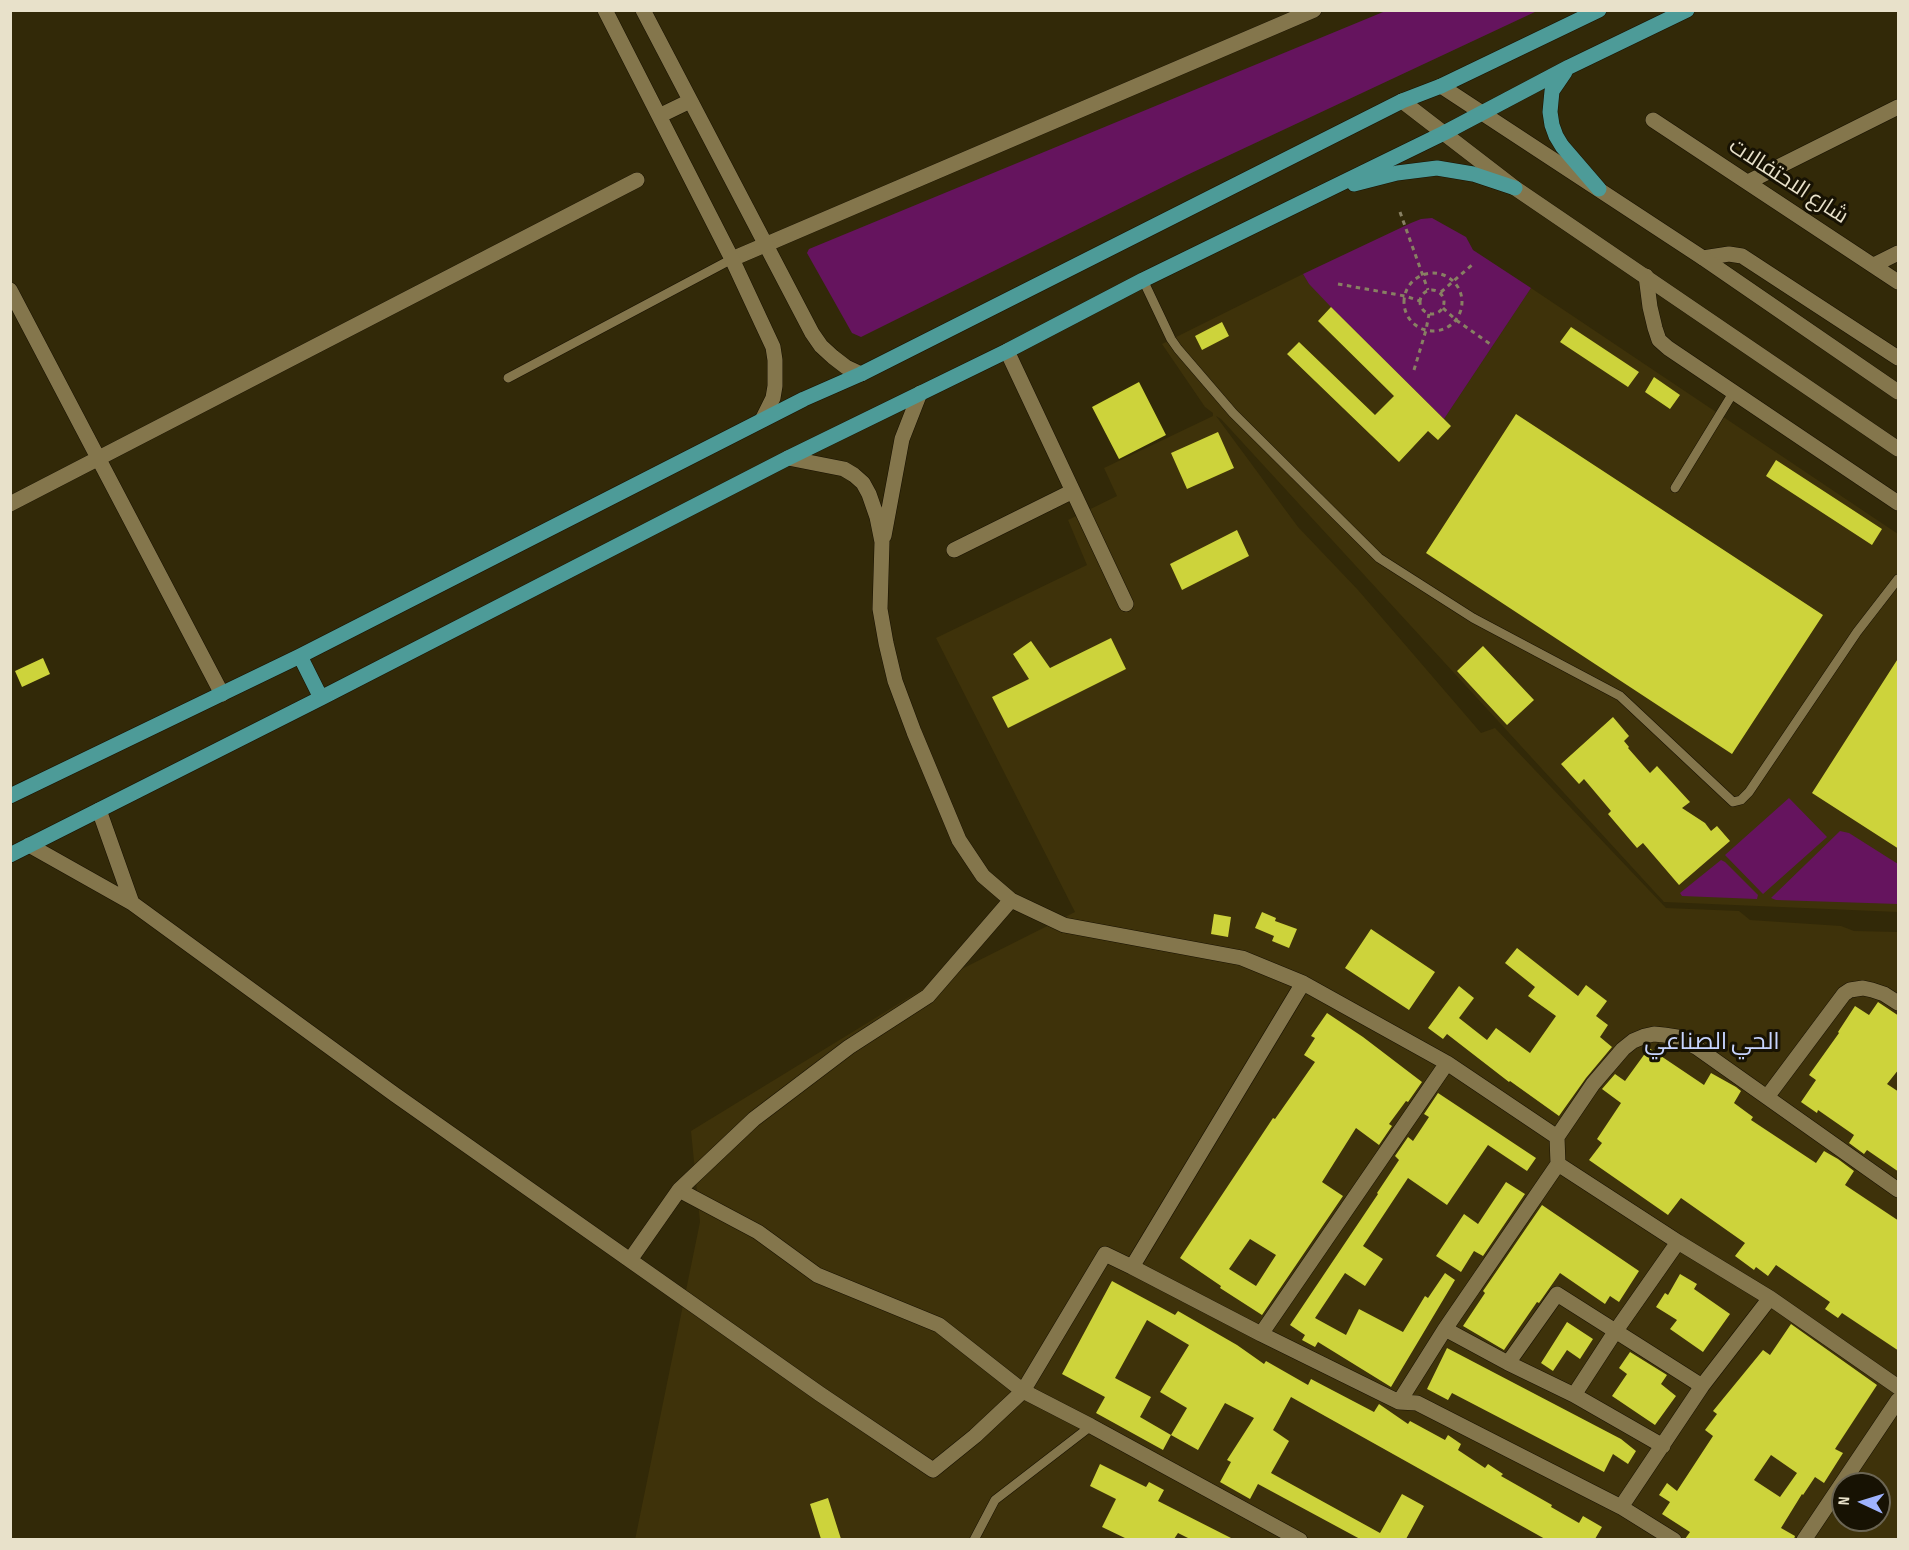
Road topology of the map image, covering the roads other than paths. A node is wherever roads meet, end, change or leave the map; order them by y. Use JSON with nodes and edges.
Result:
{"nodes":[{"id":1,"x":605,"y":10,"type":"edge"},
{"id":2,"x":642,"y":10,"type":"edge"},
{"id":3,"x":1314,"y":10,"type":"edge"},
{"id":4,"x":1599,"y":10,"type":"edge"},
{"id":5,"x":1687,"y":10,"type":"edge"},
{"id":6,"x":1569,"y":67,"type":"junction"},
{"id":7,"x":1441,"y":86,"type":"junction"},
{"id":8,"x":690,"y":101,"type":"junction"},
{"id":9,"x":1402,"y":101,"type":"junction"},
{"id":10,"x":1899,"y":107,"type":"edge"},
{"id":11,"x":1481,"y":114,"type":"junction"},
{"id":12,"x":659,"y":116,"type":"junction"},
{"id":13,"x":1653,"y":120,"type":"dead end"},
{"id":14,"x":1444,"y":133,"type":"junction"},
{"id":15,"x":637,"y":180,"type":"dead end"},
{"id":16,"x":1748,"y":182,"type":"junction"},
{"id":17,"x":1515,"y":188,"type":"junction"},
{"id":18,"x":1599,"y":189,"type":"junction"},
{"id":19,"x":1320,"y":194,"type":"junction"},
{"id":20,"x":765,"y":244,"type":"junction"},
{"id":21,"x":1899,"y":253,"type":"edge"},
{"id":22,"x":1703,"y":258,"type":"junction"},
{"id":23,"x":732,"y":259,"type":"junction"},
{"id":24,"x":1874,"y":266,"type":"junction"},
{"id":25,"x":1646,"y":276,"type":"junction"},
{"id":26,"x":1143,"y":280,"type":"junction"},
{"id":27,"x":1899,"y":282,"type":"edge"},
{"id":28,"x":10,"y":290,"type":"edge"},
{"id":29,"x":1007,"y":351,"type":"junction"},
{"id":30,"x":1899,"y":358,"type":"edge"},
{"id":31,"x":861,"y":374,"type":"junction"},
{"id":32,"x":508,"y":378,"type":"dead end"},
{"id":33,"x":1899,"y":392,"type":"edge"},
{"id":34,"x":920,"y":393,"type":"junction"},
{"id":35,"x":1733,"y":393,"type":"junction"},
{"id":36,"x":762,"y":420,"type":"junction"},
{"id":37,"x":1899,"y":449,"type":"edge"},
{"id":38,"x":99,"y":458,"type":"junction"},
{"id":39,"x":788,"y":458,"type":"junction"},
{"id":40,"x":1675,"y":488,"type":"dead end"},
{"id":41,"x":1073,"y":491,"type":"junction"},
{"id":42,"x":1899,"y":503,"type":"edge"},
{"id":43,"x":10,"y":504,"type":"edge"},
{"id":44,"x":882,"y":542,"type":"junction"},
{"id":45,"x":954,"y":550,"type":"dead end"},
{"id":46,"x":1899,"y":579,"type":"edge"},
{"id":47,"x":1126,"y":604,"type":"dead end"},
{"id":48,"x":300,"y":656,"type":"junction"},
{"id":49,"x":222,"y":694,"type":"junction"},
{"id":50,"x":321,"y":699,"type":"junction"},
{"id":51,"x":10,"y":796,"type":"edge"},
{"id":52,"x":99,"y":810,"type":"junction"},
{"id":53,"x":29,"y":845,"type":"junction"},
{"id":54,"x":10,"y":855,"type":"edge"},
{"id":55,"x":1011,"y":900,"type":"junction"},
{"id":56,"x":132,"y":903,"type":"junction"},
{"id":57,"x":1303,"y":983,"type":"junction"},
{"id":58,"x":1899,"y":1003,"type":"edge"},
{"id":59,"x":1447,"y":1063,"type":"junction"},
{"id":60,"x":1767,"y":1097,"type":"junction"},
{"id":61,"x":1557,"y":1137,"type":"junction"},
{"id":62,"x":1558,"y":1164,"type":"junction"},
{"id":63,"x":679,"y":1190,"type":"junction"},
{"id":64,"x":1899,"y":1190,"type":"edge"},
{"id":65,"x":1678,"y":1242,"type":"junction"},
{"id":66,"x":630,"y":1260,"type":"junction"},
{"id":67,"x":1132,"y":1267,"type":"junction"},
{"id":68,"x":1770,"y":1298,"type":"junction"},
{"id":69,"x":1445,"y":1329,"type":"junction"},
{"id":70,"x":1615,"y":1332,"type":"junction"},
{"id":71,"x":1261,"y":1334,"type":"junction"},
{"id":72,"x":1508,"y":1363,"type":"junction"},
{"id":73,"x":1702,"y":1386,"type":"junction"},
{"id":74,"x":1899,"y":1387,"type":"edge"},
{"id":75,"x":1023,"y":1391,"type":"junction"},
{"id":76,"x":1575,"y":1395,"type":"junction"},
{"id":77,"x":1899,"y":1400,"type":"edge"},
{"id":78,"x":1399,"y":1402,"type":"junction"},
{"id":79,"x":1091,"y":1426,"type":"junction"},
{"id":80,"x":1663,"y":1446,"type":"junction"},
{"id":81,"x":1621,"y":1507,"type":"junction"},
{"id":82,"x":974,"y":1539,"type":"edge"},
{"id":83,"x":1300,"y":1539,"type":"edge"},
{"id":84,"x":1674,"y":1539,"type":"edge"},
{"id":85,"x":1804,"y":1539,"type":"edge"}],
"edges":[{"from":1,"to":12,"type":"street"},
{"from":2,"to":8,"type":"street"},
{"from":3,"to":20,"type":"street"},
{"from":4,"to":7,"type":"main road"},
{"from":5,"to":6,"type":"main road"},
{"from":6,"to":11,"type":"main road"},
{"from":6,"to":18,"type":"main road"},
{"from":7,"to":9,"type":"main road"},
{"from":7,"to":11,"type":"street"},
{"from":8,"to":12,"type":"street"},
{"from":8,"to":20,"type":"street"},
{"from":9,"to":14,"type":"street"},
{"from":9,"to":31,"type":"main road"},
{"from":10,"to":16,"type":"street"},
{"from":11,"to":14,"type":"main road"},
{"from":11,"to":18,"type":"street"},
{"from":12,"to":23,"type":"street"},
{"from":13,"to":16,"type":"street","name":"شارع الاحتفالات"},
{"from":14,"to":17,"type":"street"},
{"from":14,"to":19,"type":"main road"},
{"from":15,"to":38,"type":"street"},
{"from":16,"to":24,"type":"street","name":"شارع الاحتفالات"},
{"from":17,"to":19,"type":"main road"},
{"from":17,"to":25,"type":"street"},
{"from":18,"to":22,"type":"street"},
{"from":19,"to":26,"type":"main road"},
{"from":20,"to":23,"type":"street"},
{"from":20,"to":31,"type":"street"},
{"from":21,"to":24,"type":"street"},
{"from":22,"to":30,"type":"street"},
{"from":22,"to":33,"type":"street"},
{"from":23,"to":32,"type":"lane"},
{"from":23,"to":36,"type":"street"},
{"from":24,"to":27,"type":"street","name":"شارع الاحتفالات"},
{"from":25,"to":35,"type":"street"},
{"from":25,"to":37,"type":"street"},
{"from":26,"to":29,"type":"main road"},
{"from":26,"to":46,"type":"lane"},
{"from":28,"to":38,"type":"street"},
{"from":29,"to":34,"type":"main road"},
{"from":29,"to":41,"type":"street"},
{"from":31,"to":36,"type":"main road"},
{"from":34,"to":39,"type":"main road"},
{"from":34,"to":44,"type":"street"},
{"from":35,"to":40,"type":"lane"},
{"from":35,"to":42,"type":"street"},
{"from":36,"to":48,"type":"main road"},
{"from":38,"to":43,"type":"street"},
{"from":38,"to":49,"type":"street"},
{"from":39,"to":44,"type":"street"},
{"from":39,"to":50,"type":"main road"},
{"from":41,"to":45,"type":"street"},
{"from":41,"to":47,"type":"street"},
{"from":44,"to":55,"type":"street"},
{"from":48,"to":49,"type":"main road"},
{"from":48,"to":50,"type":"main road"},
{"from":49,"to":51,"type":"main road"},
{"from":50,"to":52,"type":"main road"},
{"from":52,"to":53,"type":"main road"},
{"from":52,"to":56,"type":"street"},
{"from":53,"to":54,"type":"main road"},
{"from":53,"to":56,"type":"street"},
{"from":55,"to":57,"type":"street"},
{"from":55,"to":63,"type":"street"},
{"from":56,"to":66,"type":"street"},
{"from":57,"to":59,"type":"street"},
{"from":57,"to":67,"type":"street"},
{"from":58,"to":60,"type":"street"},
{"from":59,"to":61,"type":"street"},
{"from":59,"to":71,"type":"street"},
{"from":60,"to":61,"type":"street"},
{"from":60,"to":64,"type":"street"},
{"from":61,"to":62,"type":"street"},
{"from":62,"to":65,"type":"street"},
{"from":62,"to":69,"type":"street"},
{"from":63,"to":66,"type":"street"},
{"from":63,"to":75,"type":"street"},
{"from":65,"to":68,"type":"street"},
{"from":65,"to":70,"type":"street"},
{"from":66,"to":75,"type":"street"},
{"from":67,"to":71,"type":"street"},
{"from":67,"to":75,"type":"street"},
{"from":68,"to":73,"type":"street"},
{"from":68,"to":74,"type":"street"},
{"from":69,"to":72,"type":"street"},
{"from":69,"to":78,"type":"street"},
{"from":70,"to":72,"type":"street"},
{"from":70,"to":73,"type":"street"},
{"from":70,"to":76,"type":"street"},
{"from":71,"to":78,"type":"street"},
{"from":72,"to":76,"type":"street"},
{"from":73,"to":80,"type":"street"},
{"from":75,"to":79,"type":"street"},
{"from":76,"to":80,"type":"street"},
{"from":77,"to":85,"type":"street"},
{"from":78,"to":81,"type":"street"},
{"from":79,"to":82,"type":"lane"},
{"from":79,"to":83,"type":"street"},
{"from":80,"to":81,"type":"street"},
{"from":81,"to":84,"type":"street"}]}
